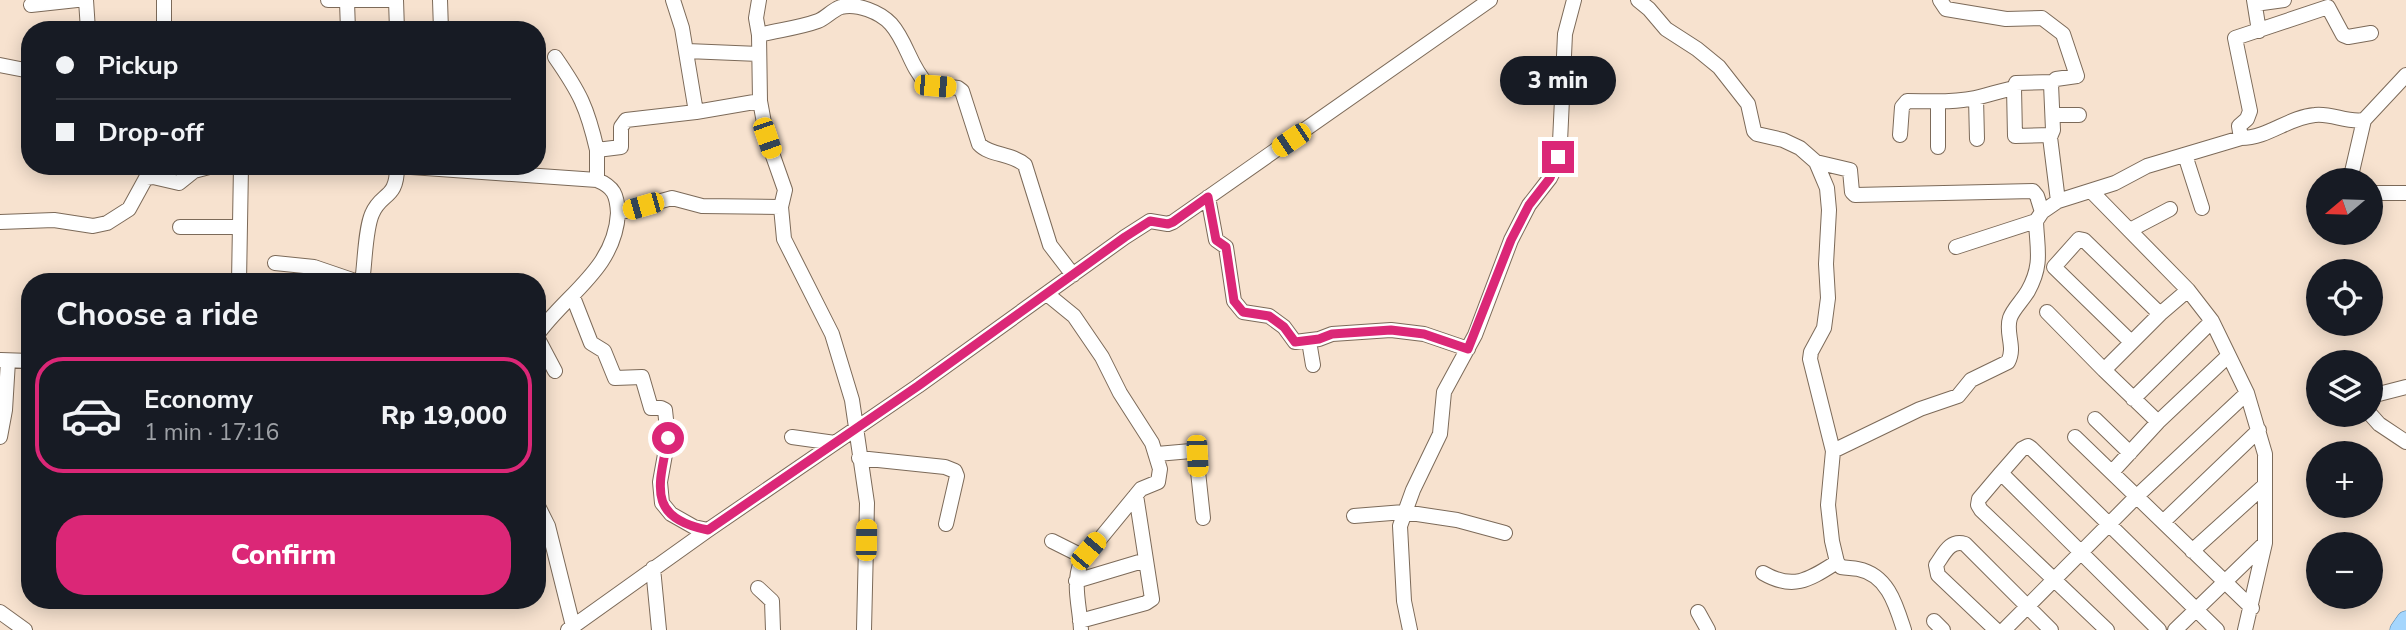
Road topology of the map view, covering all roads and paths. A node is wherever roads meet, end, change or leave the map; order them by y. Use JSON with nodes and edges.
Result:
{"nodes":[{"id":1,"x":77,"y":0,"type":"edge"},
{"id":2,"x":86,"y":0,"type":"edge"},
{"id":3,"x":164,"y":0,"type":"edge"},
{"id":4,"x":328,"y":0,"type":"edge"},
{"id":5,"x":396,"y":0,"type":"edge"},
{"id":6,"x":440,"y":0,"type":"edge"},
{"id":7,"x":673,"y":0,"type":"edge"},
{"id":8,"x":759,"y":0,"type":"edge"},
{"id":9,"x":1490,"y":0,"type":"edge"},
{"id":10,"x":1574,"y":0,"type":"edge"},
{"id":11,"x":1638,"y":0,"type":"edge"},
{"id":12,"x":1940,"y":0,"type":"edge"},
{"id":13,"x":2284,"y":0,"type":"edge"},
{"id":14,"x":347,"y":2,"type":"edge"},
{"id":15,"x":2255,"y":2,"type":"edge"},
{"id":16,"x":31,"y":5,"type":"dead end"},
{"id":17,"x":87,"y":21,"type":"edge"},
{"id":18,"x":164,"y":21,"type":"edge"},
{"id":19,"x":348,"y":21,"type":"edge"},
{"id":20,"x":397,"y":21,"type":"edge"},
{"id":21,"x":441,"y":21,"type":"edge"},
{"id":22,"x":2259,"y":31,"type":"junction"},
{"id":23,"x":2371,"y":33,"type":"dead end"},
{"id":24,"x":759,"y":35,"type":"junction"},
{"id":25,"x":687,"y":51,"type":"junction"},
{"id":26,"x":760,"y":54,"type":"junction"},
{"id":27,"x":555,"y":57,"type":"dead end"},
{"id":28,"x":0,"y":65,"type":"edge"},
{"id":29,"x":21,"y":69,"type":"edge"},
{"id":30,"x":2406,"y":75,"type":"edge"},
{"id":31,"x":2053,"y":82,"type":"junction"},
{"id":32,"x":2014,"y":88,"type":"junction"},
{"id":33,"x":1976,"y":98,"type":"junction"},
{"id":34,"x":760,"y":101,"type":"junction"},
{"id":35,"x":1938,"y":102,"type":"junction"},
{"id":36,"x":696,"y":112,"type":"junction"},
{"id":37,"x":2053,"y":115,"type":"junction"},
{"id":38,"x":2079,"y":116,"type":"dead end"},
{"id":39,"x":2364,"y":120,"type":"junction"},
{"id":40,"x":1900,"y":135,"type":"dead end"},
{"id":41,"x":2051,"y":135,"type":"junction"},
{"id":42,"x":2241,"y":138,"type":"junction"},
{"id":43,"x":1976,"y":139,"type":"dead end"},
{"id":44,"x":1938,"y":147,"type":"dead end"},
{"id":45,"x":597,"y":150,"type":"junction"},
{"id":46,"x":2185,"y":155,"type":"junction"},
{"id":47,"x":1816,"y":162,"type":"junction"},
{"id":48,"x":2353,"y":168,"type":"edge"},
{"id":49,"x":189,"y":175,"type":"edge"},
{"id":50,"x":241,"y":175,"type":"edge"},
{"id":51,"x":397,"y":175,"type":"edge"},
{"id":52,"x":520,"y":175,"type":"edge"},
{"id":53,"x":597,"y":180,"type":"junction"},
{"id":54,"x":2091,"y":191,"type":"junction"},
{"id":55,"x":2384,"y":192,"type":"edge"},
{"id":56,"x":2406,"y":192,"type":"edge"},
{"id":57,"x":1208,"y":197,"type":"junction"},
{"id":58,"x":2058,"y":201,"type":"junction"},
{"id":59,"x":781,"y":207,"type":"junction"},
{"id":60,"x":2202,"y":208,"type":"dead end"},
{"id":61,"x":2170,"y":209,"type":"dead end"},
{"id":62,"x":618,"y":213,"type":"junction"},
{"id":63,"x":2039,"y":217,"type":"junction"},
{"id":64,"x":0,"y":222,"type":"edge"},
{"id":65,"x":180,"y":227,"type":"dead end"},
{"id":66,"x":240,"y":227,"type":"junction"},
{"id":67,"x":2130,"y":230,"type":"junction"},
{"id":68,"x":1956,"y":247,"type":"dead end"},
{"id":69,"x":275,"y":263,"type":"dead end"},
{"id":70,"x":239,"y":273,"type":"edge"},
{"id":71,"x":310,"y":273,"type":"edge"},
{"id":72,"x":361,"y":273,"type":"edge"},
{"id":73,"x":1073,"y":275,"type":"junction"},
{"id":74,"x":2188,"y":290,"type":"junction"},
{"id":75,"x":1047,"y":294,"type":"junction"},
{"id":76,"x":573,"y":297,"type":"junction"},
{"id":77,"x":2047,"y":312,"type":"dead end"},
{"id":78,"x":2160,"y":314,"type":"junction"},
{"id":79,"x":546,"y":319,"type":"edge"},
{"id":80,"x":2212,"y":321,"type":"junction"},
{"id":81,"x":1309,"y":341,"type":"junction"},
{"id":82,"x":2131,"y":342,"type":"junction"},
{"id":83,"x":1468,"y":349,"type":"junction"},
{"id":84,"x":546,"y":354,"type":"edge"},
{"id":85,"x":2228,"y":356,"type":"junction"},
{"id":86,"x":4,"y":360,"type":"edge"},
{"id":87,"x":1314,"y":365,"type":"dead end"},
{"id":88,"x":2104,"y":370,"type":"junction"},
{"id":89,"x":555,"y":371,"type":"dead end"},
{"id":90,"x":2406,"y":387,"type":"edge"},
{"id":91,"x":2247,"y":393,"type":"junction"},
{"id":92,"x":2383,"y":393,"type":"edge"},
{"id":93,"x":2133,"y":399,"type":"junction"},
{"id":94,"x":2095,"y":419,"type":"dead end"},
{"id":95,"x":2158,"y":422,"type":"junction"},
{"id":96,"x":2383,"y":427,"type":"edge"},
{"id":97,"x":856,"y":429,"type":"junction"},
{"id":98,"x":2259,"y":430,"type":"junction"},
{"id":99,"x":0,"y":437,"type":"edge"},
{"id":100,"x":792,"y":437,"type":"dead end"},
{"id":101,"x":2075,"y":437,"type":"dead end"},
{"id":102,"x":2406,"y":442,"type":"edge"},
{"id":103,"x":835,"y":443,"type":"junction"},
{"id":104,"x":1833,"y":451,"type":"junction"},
{"id":105,"x":2130,"y":453,"type":"junction"},
{"id":106,"x":1157,"y":454,"type":"junction"},
{"id":107,"x":859,"y":458,"type":"junction"},
{"id":108,"x":2113,"y":471,"type":"junction"},
{"id":109,"x":2001,"y":473,"type":"junction"},
{"id":110,"x":2264,"y":485,"type":"junction"},
{"id":111,"x":1136,"y":495,"type":"junction"},
{"id":112,"x":2137,"y":496,"type":"junction"},
{"id":113,"x":1405,"y":512,"type":"junction"},
{"id":114,"x":1354,"y":516,"type":"dead end"},
{"id":115,"x":1203,"y":518,"type":"dead end"},
{"id":116,"x":546,"y":522,"type":"edge"},
{"id":117,"x":2163,"y":522,"type":"junction"},
{"id":118,"x":946,"y":524,"type":"dead end"},
{"id":119,"x":2109,"y":525,"type":"junction"},
{"id":120,"x":708,"y":530,"type":"junction"},
{"id":121,"x":1505,"y":533,"type":"dead end"},
{"id":122,"x":1052,"y":541,"type":"dead end"},
{"id":123,"x":2265,"y":543,"type":"junction"},
{"id":124,"x":2082,"y":551,"type":"junction"},
{"id":125,"x":2192,"y":551,"type":"junction"},
{"id":126,"x":1084,"y":557,"type":"junction"},
{"id":127,"x":1146,"y":560,"type":"junction"},
{"id":128,"x":1837,"y":562,"type":"junction"},
{"id":129,"x":653,"y":568,"type":"junction"},
{"id":130,"x":1763,"y":573,"type":"dead end"},
{"id":131,"x":2054,"y":578,"type":"junction"},
{"id":132,"x":1076,"y":581,"type":"junction"},
{"id":133,"x":2224,"y":581,"type":"junction"},
{"id":134,"x":758,"y":588,"type":"dead end"},
{"id":135,"x":2027,"y":606,"type":"junction"},
{"id":136,"x":2252,"y":608,"type":"junction"},
{"id":137,"x":2197,"y":609,"type":"junction"},
{"id":138,"x":0,"y":612,"type":"edge"},
{"id":139,"x":1698,"y":612,"type":"dead end"},
{"id":140,"x":2406,"y":620,"type":"edge"},
{"id":141,"x":1080,"y":625,"type":"edge"},
{"id":142,"x":570,"y":628,"type":"edge"},
{"id":143,"x":25,"y":630,"type":"edge"},
{"id":144,"x":659,"y":630,"type":"edge"},
{"id":145,"x":773,"y":630,"type":"edge"},
{"id":146,"x":864,"y":630,"type":"edge"},
{"id":147,"x":1410,"y":630,"type":"edge"},
{"id":148,"x":1708,"y":630,"type":"edge"},
{"id":149,"x":1903,"y":630,"type":"edge"},
{"id":150,"x":1996,"y":630,"type":"edge"},
{"id":151,"x":2004,"y":630,"type":"edge"},
{"id":152,"x":2051,"y":630,"type":"edge"},
{"id":153,"x":2107,"y":630,"type":"edge"},
{"id":154,"x":2159,"y":630,"type":"edge"},
{"id":155,"x":2175,"y":630,"type":"edge"},
{"id":156,"x":2217,"y":630,"type":"edge"},
{"id":157,"x":2245,"y":630,"type":"edge"},
{"id":158,"x":2399,"y":630,"type":"edge"}],
"edges":[{"from":1,"to":16,"type":"street"},
{"from":2,"to":17,"type":"street"},
{"from":3,"to":18,"type":"street"},
{"from":4,"to":14,"type":"street"},
{"from":5,"to":14,"type":"street"},
{"from":5,"to":20,"type":"street"},
{"from":6,"to":21,"type":"street"},
{"from":7,"to":25,"type":"street"},
{"from":8,"to":24,"type":"street"},
{"from":9,"to":57,"type":"street"},
{"from":10,"to":83,"type":"street"},
{"from":11,"to":47,"type":"street"},
{"from":12,"to":31,"type":"street"},
{"from":13,"to":15,"type":"street"},
{"from":14,"to":19,"type":"street"},
{"from":15,"to":22,"type":"street"},
{"from":22,"to":23,"type":"street"},
{"from":22,"to":42,"type":"street"},
{"from":24,"to":26,"type":"street"},
{"from":24,"to":73,"type":"street"},
{"from":25,"to":26,"type":"street"},
{"from":25,"to":36,"type":"street"},
{"from":26,"to":34,"type":"street"},
{"from":27,"to":45,"type":"street"},
{"from":28,"to":29,"type":"street"},
{"from":30,"to":39,"type":"street"},
{"from":31,"to":32,"type":"street"},
{"from":31,"to":37,"type":"street"},
{"from":32,"to":33,"type":"street"},
{"from":32,"to":41,"type":"street"},
{"from":33,"to":35,"type":"street"},
{"from":33,"to":43,"type":"street"},
{"from":34,"to":36,"type":"street"},
{"from":34,"to":59,"type":"street"},
{"from":35,"to":40,"type":"street"},
{"from":35,"to":44,"type":"street"},
{"from":36,"to":45,"type":"street"},
{"from":37,"to":38,"type":"street"},
{"from":37,"to":41,"type":"street"},
{"from":39,"to":42,"type":"street"},
{"from":39,"to":48,"type":"street"},
{"from":41,"to":58,"type":"street"},
{"from":42,"to":46,"type":"street"},
{"from":45,"to":53,"type":"street"},
{"from":46,"to":54,"type":"street"},
{"from":46,"to":60,"type":"street"},
{"from":47,"to":63,"type":"street"},
{"from":47,"to":104,"type":"street"},
{"from":49,"to":64,"type":"street"},
{"from":50,"to":66,"type":"street"},
{"from":51,"to":72,"type":"street"},
{"from":52,"to":53,"type":"street"},
{"from":53,"to":62,"type":"street"},
{"from":54,"to":58,"type":"street"},
{"from":54,"to":67,"type":"street"},
{"from":55,"to":56,"type":"street"},
{"from":57,"to":73,"type":"street"},
{"from":57,"to":81,"type":"street"},
{"from":58,"to":63,"type":"street"},
{"from":59,"to":62,"type":"street"},
{"from":59,"to":97,"type":"street"},
{"from":61,"to":67,"type":"street"},
{"from":62,"to":76,"type":"street"},
{"from":63,"to":68,"type":"street"},
{"from":63,"to":104,"type":"street"},
{"from":65,"to":66,"type":"street"},
{"from":66,"to":70,"type":"street"},
{"from":67,"to":74,"type":"street"},
{"from":69,"to":71,"type":"street"},
{"from":73,"to":75,"type":"street"},
{"from":74,"to":78,"type":"street"},
{"from":74,"to":80,"type":"street"},
{"from":75,"to":97,"type":"street"},
{"from":75,"to":106,"type":"street"},
{"from":76,"to":79,"type":"street"},
{"from":76,"to":120,"type":"street"},
{"from":77,"to":88,"type":"street"},
{"from":78,"to":82,"type":"street"},
{"from":78,"to":82,"type":"street"},
{"from":80,"to":85,"type":"street"},
{"from":80,"to":93,"type":"street"},
{"from":81,"to":83,"type":"street"},
{"from":81,"to":87,"type":"street"},
{"from":82,"to":88,"type":"street"},
{"from":83,"to":113,"type":"street"},
{"from":84,"to":89,"type":"street"},
{"from":85,"to":91,"type":"street"},
{"from":85,"to":95,"type":"street"},
{"from":86,"to":99,"type":"street"},
{"from":88,"to":93,"type":"street"},
{"from":90,"to":92,"type":"street"},
{"from":91,"to":98,"type":"street"},
{"from":91,"to":112,"type":"street"},
{"from":93,"to":95,"type":"street"},
{"from":94,"to":105,"type":"street"},
{"from":95,"to":105,"type":"street"},
{"from":96,"to":102,"type":"street"},
{"from":97,"to":103,"type":"street"},
{"from":97,"to":107,"type":"street"},
{"from":98,"to":110,"type":"street"},
{"from":98,"to":117,"type":"street"},
{"from":100,"to":103,"type":"street"},
{"from":101,"to":108,"type":"street"},
{"from":103,"to":120,"type":"street"},
{"from":104,"to":128,"type":"street"},
{"from":105,"to":108,"type":"street"},
{"from":106,"to":111,"type":"street"},
{"from":106,"to":115,"type":"street"},
{"from":107,"to":118,"type":"street"},
{"from":107,"to":146,"type":"street"},
{"from":108,"to":112,"type":"street"},
{"from":109,"to":119,"type":"street"},
{"from":109,"to":124,"type":"street"},
{"from":109,"to":131,"type":"street"},
{"from":110,"to":123,"type":"street"},
{"from":110,"to":125,"type":"street"},
{"from":111,"to":126,"type":"street"},
{"from":111,"to":127,"type":"street"},
{"from":112,"to":117,"type":"street"},
{"from":112,"to":119,"type":"street"},
{"from":113,"to":114,"type":"street"},
{"from":113,"to":121,"type":"street"},
{"from":113,"to":147,"type":"street"},
{"from":116,"to":142,"type":"street"},
{"from":117,"to":125,"type":"street"},
{"from":119,"to":124,"type":"street"},
{"from":119,"to":137,"type":"street"},
{"from":120,"to":129,"type":"street"},
{"from":122,"to":126,"type":"street"},
{"from":123,"to":133,"type":"street"},
{"from":123,"to":136,"type":"street"},
{"from":124,"to":131,"type":"street"},
{"from":124,"to":154,"type":"street"},
{"from":125,"to":133,"type":"street"},
{"from":126,"to":132,"type":"street"},
{"from":127,"to":132,"type":"street"},
{"from":127,"to":141,"type":"street"},
{"from":128,"to":130,"type":"street"},
{"from":128,"to":149,"type":"street"},
{"from":129,"to":142,"type":"street"},
{"from":129,"to":144,"type":"street"},
{"from":131,"to":135,"type":"street"},
{"from":131,"to":153,"type":"street"},
{"from":132,"to":141,"type":"street"},
{"from":133,"to":136,"type":"street"},
{"from":133,"to":137,"type":"street"},
{"from":134,"to":145,"type":"street"},
{"from":135,"to":150,"type":"street"},
{"from":135,"to":151,"type":"street"},
{"from":135,"to":152,"type":"street"},
{"from":136,"to":157,"type":"street"},
{"from":137,"to":155,"type":"street"},
{"from":137,"to":156,"type":"street"},
{"from":138,"to":143,"type":"street"},
{"from":139,"to":148,"type":"street"},
{"from":140,"to":158,"type":"main road"}]}
